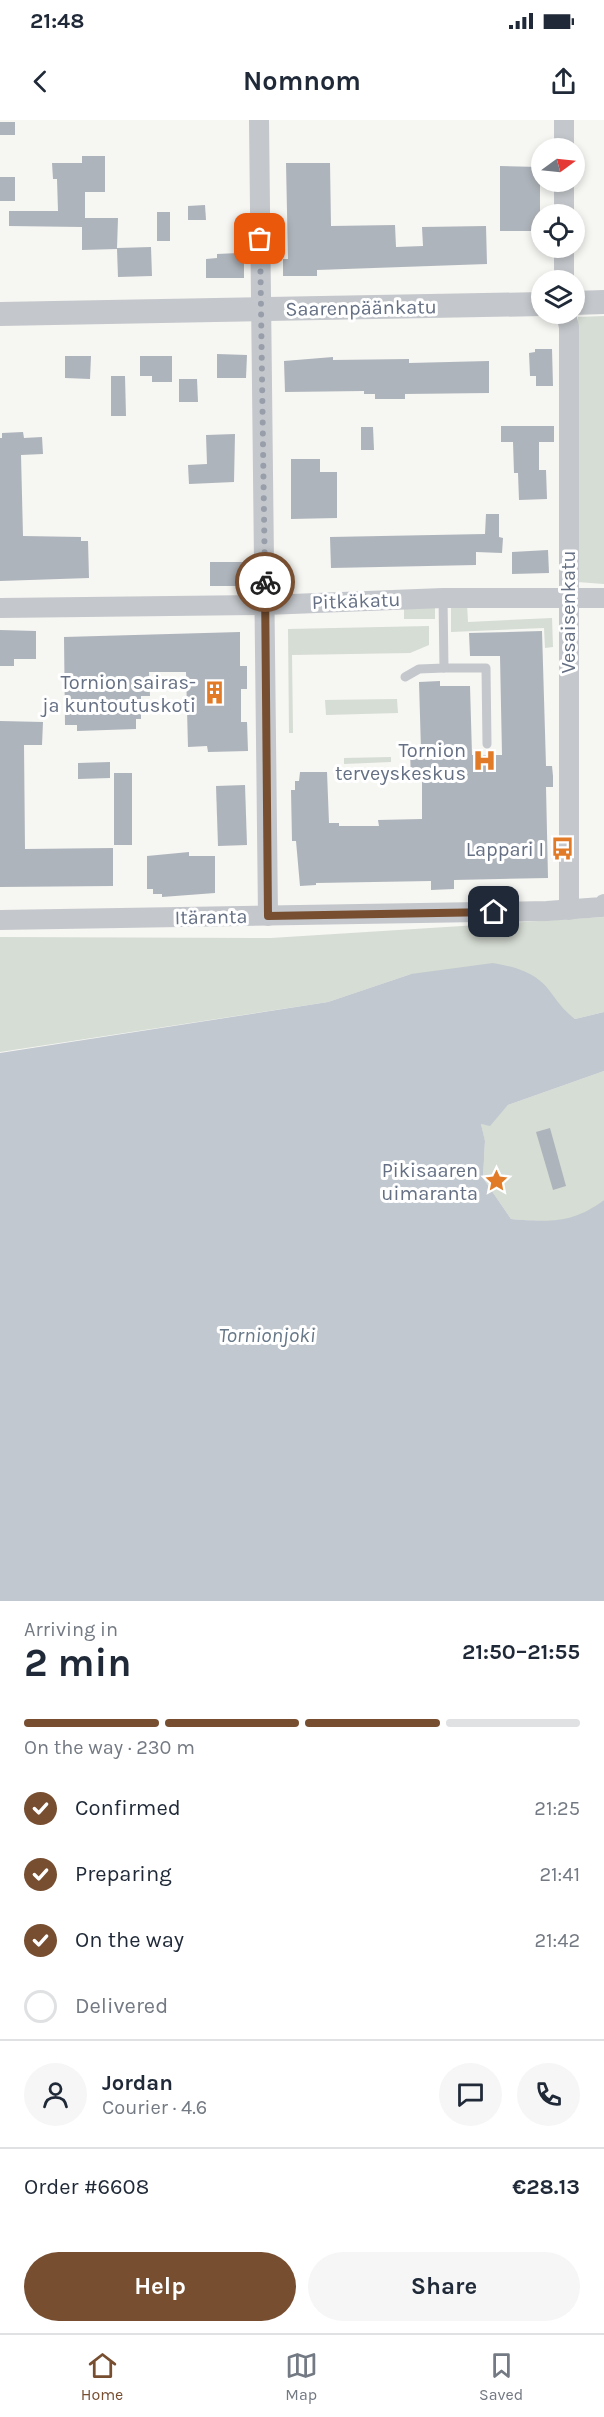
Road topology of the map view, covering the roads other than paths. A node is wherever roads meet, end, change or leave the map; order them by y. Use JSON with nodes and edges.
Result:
{"nodes":[{"id":1,"x":259,"y":120,"type":"edge"},
{"id":2,"x":564,"y":120,"type":"edge"},
{"id":3,"x":564,"y":138,"type":"edge"},
{"id":4,"x":604,"y":302,"type":"edge"},
{"id":5,"x":585,"y":303,"type":"edge"},
{"id":6,"x":531,"y":304,"type":"edge"},
{"id":7,"x":260,"y":310,"type":"junction"},
{"id":8,"x":0,"y":314,"type":"edge"},
{"id":9,"x":568,"y":324,"type":"edge"},
{"id":10,"x":567,"y":597,"type":"junction"},
{"id":11,"x":443,"y":598,"type":"junction"},
{"id":12,"x":604,"y":598,"type":"edge"},
{"id":13,"x":266,"y":605,"type":"junction"},
{"id":14,"x":0,"y":608,"type":"edge"},
{"id":15,"x":444,"y":668,"type":"junction"},
{"id":16,"x":405,"y":677,"type":"dead end"},
{"id":17,"x":487,"y":744,"type":"dead end"},
{"id":18,"x":603,"y":905,"type":"edge"},
{"id":19,"x":569,"y":910,"type":"junction"},
{"id":20,"x":268,"y":916,"type":"junction"},
{"id":21,"x":0,"y":920,"type":"edge"}],
"edges":[{"from":1,"to":7,"type":"street"},
{"from":2,"to":3,"type":"street"},
{"from":4,"to":5,"type":"street"},
{"from":6,"to":7,"type":"street","name":"Saarenpäänkatu"},
{"from":7,"to":8,"type":"street","name":"Saarenpäänkatu"},
{"from":7,"to":13,"type":"street"},
{"from":9,"to":10,"type":"street","name":"Vesaisenkatu"},
{"from":10,"to":11,"type":"street","name":"Pitkäkatu"},
{"from":10,"to":12,"type":"street","name":"Pitkäkatu"},
{"from":10,"to":19,"type":"street","name":"Vesaisenkatu"},
{"from":11,"to":13,"type":"street","name":"Pitkäkatu"},
{"from":11,"to":15,"type":"lane"},
{"from":13,"to":14,"type":"street","name":"Pitkäkatu"},
{"from":13,"to":20,"type":"street"},
{"from":15,"to":16,"type":"lane"},
{"from":15,"to":17,"type":"lane"},
{"from":18,"to":19,"type":"street","name":"Itäranta"},
{"from":19,"to":20,"type":"street","name":"Itäranta"},
{"from":20,"to":21,"type":"street","name":"Itäranta"}]}
